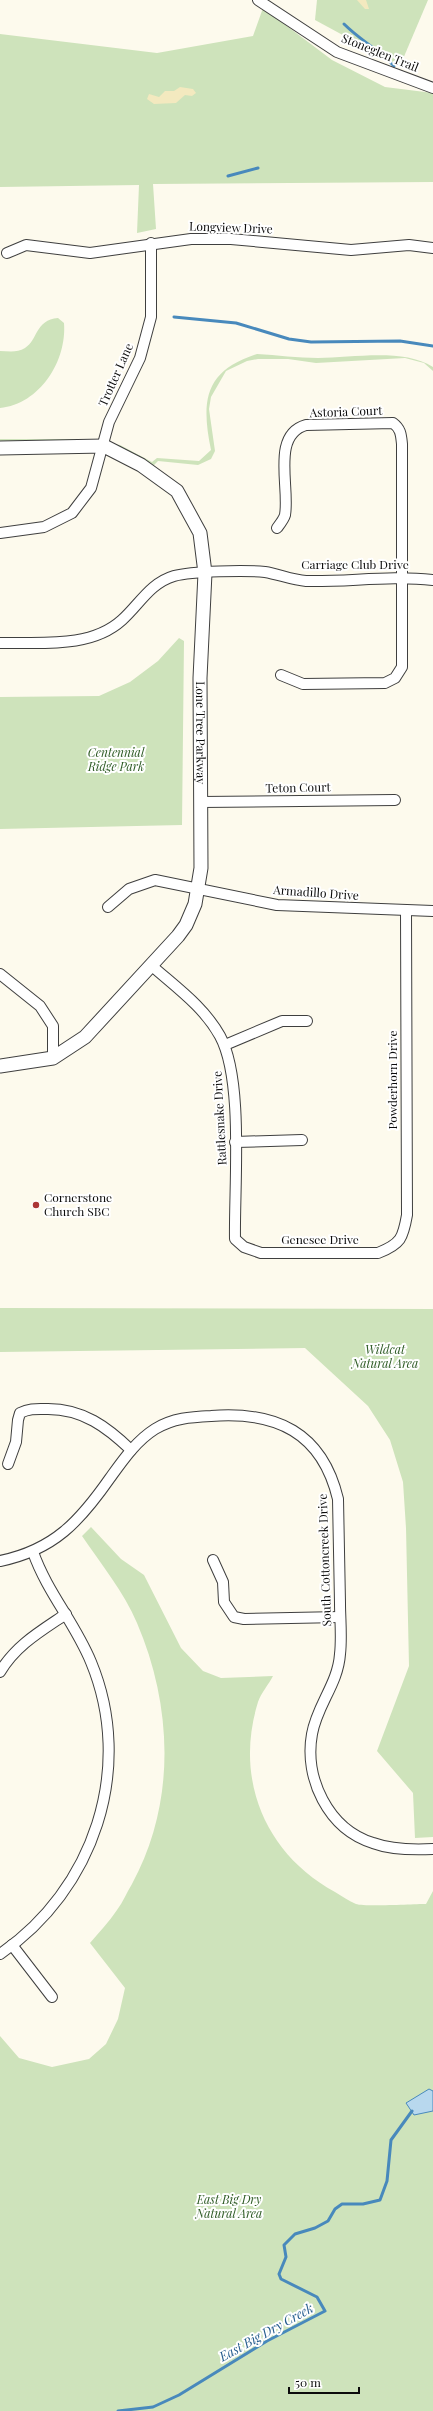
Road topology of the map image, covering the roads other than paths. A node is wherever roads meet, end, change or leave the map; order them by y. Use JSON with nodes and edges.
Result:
{"nodes":[{"id":1,"x":258,"y":0,"type":"edge"},
{"id":2,"x":433,"y":88,"type":"edge"},
{"id":3,"x":151,"y":243,"type":"junction"},
{"id":4,"x":433,"y":248,"type":"edge"},
{"id":5,"x":7,"y":253,"type":"dead end"},
{"id":6,"x":104,"y":446,"type":"junction"},
{"id":7,"x":0,"y":448,"type":"edge"},
{"id":8,"x":277,"y":528,"type":"dead end"},
{"id":9,"x":0,"y":533,"type":"edge"},
{"id":10,"x":205,"y":573,"type":"junction"},
{"id":11,"x":400,"y":577,"type":"junction"},
{"id":12,"x":433,"y":580,"type":"edge"},
{"id":13,"x":0,"y":644,"type":"edge"},
{"id":14,"x":281,"y":675,"type":"dead end"},
{"id":15,"x":396,"y":800,"type":"dead end"},
{"id":16,"x":201,"y":802,"type":"junction"},
{"id":17,"x":199,"y":891,"type":"junction"},
{"id":18,"x":108,"y":907,"type":"dead end"},
{"id":19,"x":406,"y":911,"type":"junction"},
{"id":20,"x":433,"y":911,"type":"edge"},
{"id":21,"x":152,"y":966,"type":"junction"},
{"id":22,"x":0,"y":974,"type":"edge"},
{"id":23,"x":307,"y":1021,"type":"dead end"},
{"id":24,"x":225,"y":1045,"type":"junction"},
{"id":25,"x":53,"y":1058,"type":"junction"},
{"id":26,"x":0,"y":1066,"type":"edge"},
{"id":27,"x":302,"y":1140,"type":"dead end"},
{"id":28,"x":235,"y":1142,"type":"junction"},
{"id":29,"x":395,"y":1246,"type":"joint"},
{"id":30,"x":244,"y":1247,"type":"joint"},
{"id":31,"x":131,"y":1450,"type":"junction"},
{"id":32,"x":8,"y":1464,"type":"dead end"},
{"id":33,"x":33,"y":1552,"type":"junction"},
{"id":34,"x":213,"y":1560,"type":"dead end"},
{"id":35,"x":0,"y":1561,"type":"edge"},
{"id":36,"x":66,"y":1614,"type":"junction"},
{"id":37,"x":340,"y":1617,"type":"junction"},
{"id":38,"x":0,"y":1672,"type":"edge"},
{"id":39,"x":433,"y":1850,"type":"edge"},
{"id":40,"x":12,"y":1945,"type":"junction"},
{"id":41,"x":0,"y":1954,"type":"edge"},
{"id":42,"x":52,"y":1997,"type":"dead end"}],
"edges":[{"from":1,"to":2,"type":"street","name":"Stoneglen Trail"},
{"from":3,"to":4,"type":"street","name":"Longview Drive"},
{"from":3,"to":5,"type":"street","name":"Longview Drive"},
{"from":3,"to":6,"type":"street","name":"Trotter Lane"},
{"from":6,"to":7,"type":"street","name":"Lone Tree Parkway"},
{"from":6,"to":9,"type":"street","name":"Trotter Lane"},
{"from":6,"to":10,"type":"street","name":"Lone Tree Parkway"},
{"from":8,"to":11,"type":"street","name":"Astoria Court"},
{"from":10,"to":11,"type":"street","name":"Carriage Club Drive"},
{"from":10,"to":13,"type":"street","name":"Carriage Club Drive"},
{"from":10,"to":16,"type":"street","name":"Lone Tree Parkway"},
{"from":11,"to":12,"type":"street","name":"Carriage Club Drive"},
{"from":11,"to":14,"type":"street"},
{"from":15,"to":16,"type":"street","name":"Teton Court"},
{"from":16,"to":17,"type":"street","name":"Lone Tree Parkway"},
{"from":17,"to":18,"type":"street","name":"Armadillo Drive"},
{"from":17,"to":19,"type":"street","name":"Armadillo Drive"},
{"from":17,"to":21,"type":"street","name":"Lone Tree Parkway"},
{"from":19,"to":20,"type":"street","name":"Armadillo Drive"},
{"from":19,"to":29,"type":"street","name":"Powderhorn Drive"},
{"from":21,"to":24,"type":"street","name":"Rattlesnake Drive"},
{"from":21,"to":25,"type":"street","name":"Lone Tree Parkway"},
{"from":22,"to":25,"type":"street"},
{"from":23,"to":24,"type":"street"},
{"from":24,"to":28,"type":"street","name":"Rattlesnake Drive"},
{"from":25,"to":26,"type":"street","name":"Lone Tree Parkway"},
{"from":27,"to":28,"type":"street"},
{"from":28,"to":30,"type":"street","name":"Rattlesnake Drive"},
{"from":29,"to":30,"type":"street","name":"Genesee Drive"},
{"from":31,"to":32,"type":"street"},
{"from":31,"to":33,"type":"street","name":"South Cottoncreek Drive"},
{"from":31,"to":37,"type":"street","name":"South Cottoncreek Drive"},
{"from":33,"to":35,"type":"street","name":"South Cottoncreek Drive"},
{"from":33,"to":36,"type":"street"},
{"from":34,"to":37,"type":"street"},
{"from":36,"to":38,"type":"street"},
{"from":36,"to":40,"type":"street"},
{"from":37,"to":39,"type":"street","name":"South Cottoncreek Drive"},
{"from":40,"to":41,"type":"street"},
{"from":40,"to":42,"type":"street"}]}
